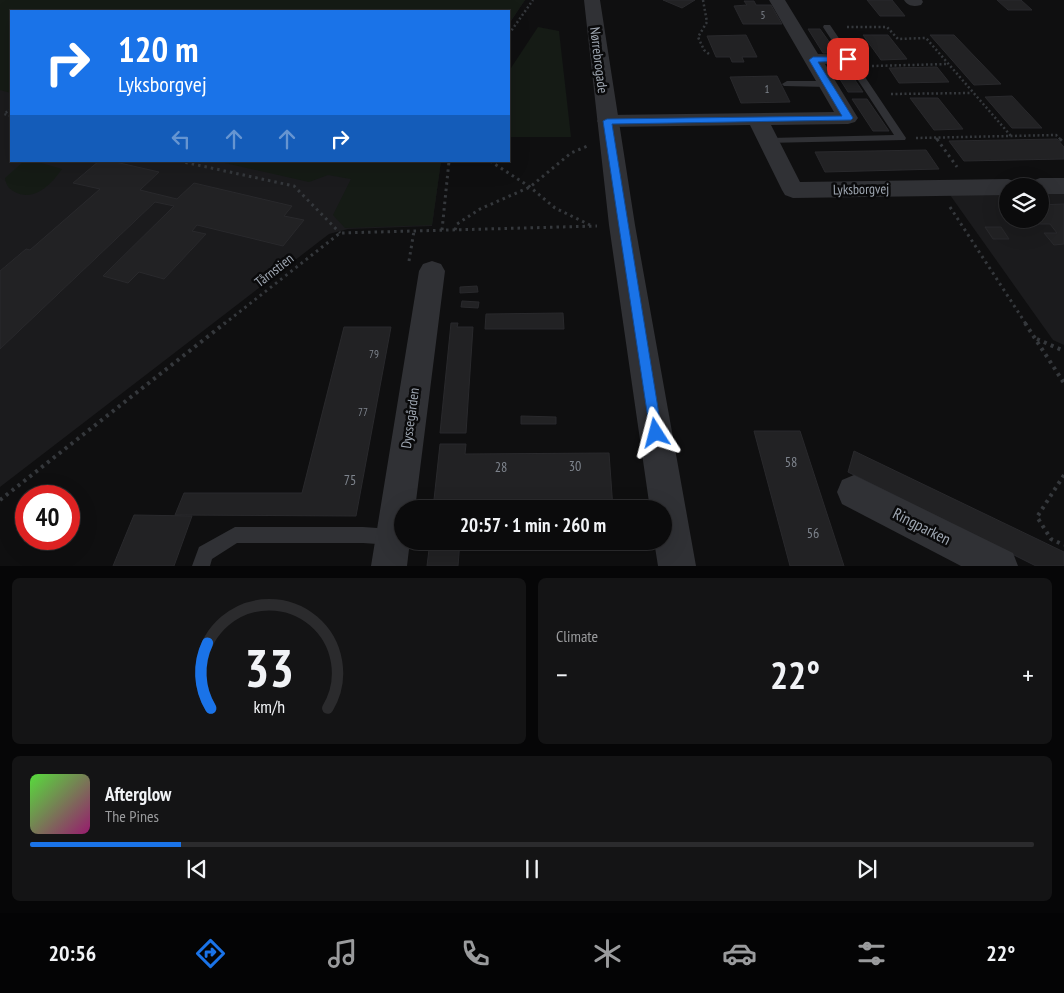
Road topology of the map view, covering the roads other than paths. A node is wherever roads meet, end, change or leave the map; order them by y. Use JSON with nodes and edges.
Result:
{"nodes":[{"id":1,"x":592,"y":0,"type":"edge"},
{"id":2,"x":777,"y":0,"type":"edge"},
{"id":3,"x":827,"y":27,"type":"road end"},
{"id":4,"x":813,"y":60,"type":"junction"},
{"id":5,"x":850,"y":62,"type":"junction"},
{"id":6,"x":787,"y":84,"type":"dead end"},
{"id":7,"x":827,"y":84,"type":"junction"},
{"id":8,"x":758,"y":120,"type":"junction"},
{"id":9,"x":609,"y":132,"type":"junction"},
{"id":10,"x":770,"y":141,"type":"junction"},
{"id":11,"x":1049,"y":186,"type":"edge"},
{"id":12,"x":1064,"y":186,"type":"edge"},
{"id":13,"x":999,"y":187,"type":"edge"},
{"id":14,"x":432,"y":271,"type":"dead end"},
{"id":15,"x":854,"y":492,"type":"dead end"},
{"id":16,"x":391,"y":552,"type":"edge"},
{"id":17,"x":994,"y":564,"type":"edge"},
{"id":18,"x":201,"y":566,"type":"edge"},
{"id":19,"x":677,"y":566,"type":"edge"}],
"edges":[{"from":1,"to":9,"type":"street","name":"Nørrebrogade"},
{"from":2,"to":4,"type":"street"},
{"from":3,"to":5,"type":"lane"},
{"from":4,"to":5,"type":"street"},
{"from":4,"to":7,"type":"street"},
{"from":5,"to":10,"type":"lane"},
{"from":6,"to":7,"type":"lane"},
{"from":7,"to":8,"type":"street"},
{"from":8,"to":9,"type":"street"},
{"from":8,"to":10,"type":"street","name":"Lyksborgvej"},
{"from":9,"to":19,"type":"street","name":"Nørrebrogade"},
{"from":10,"to":13,"type":"street","name":"Lyksborgvej"},
{"from":11,"to":12,"type":"street"},
{"from":14,"to":16,"type":"street","name":"Dyssegården"},
{"from":15,"to":17,"type":"street","name":"Ringparken"},
{"from":16,"to":18,"type":"lane"}]}
